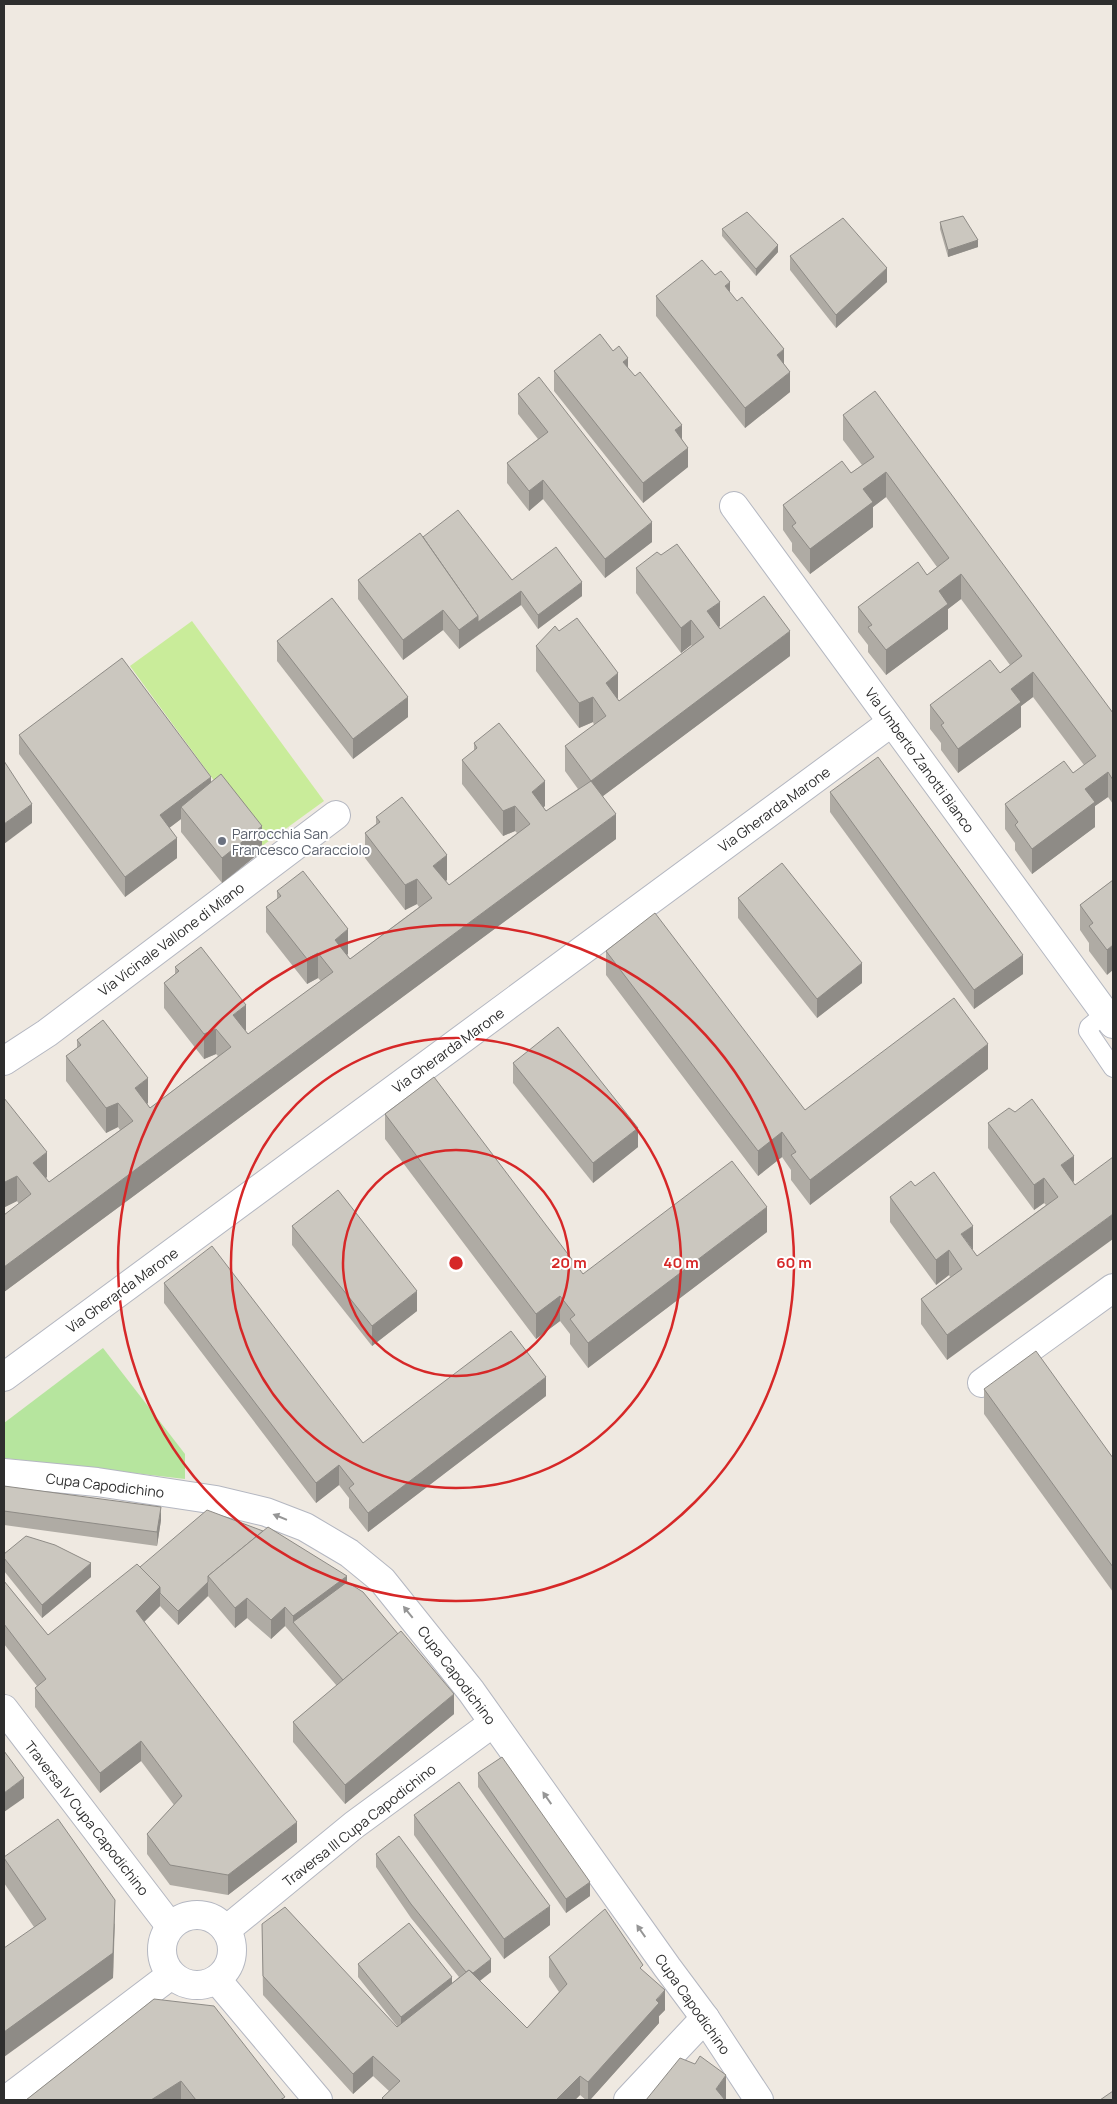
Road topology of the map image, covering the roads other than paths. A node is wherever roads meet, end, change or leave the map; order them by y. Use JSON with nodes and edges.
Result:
{"nodes":[{"id":1,"x":734,"y":506,"type":"dead end"},
{"id":2,"x":892,"y":722,"type":"junction"},
{"id":3,"x":336,"y":815,"type":"dead end"},
{"id":4,"x":1109,"y":1019,"type":"edge"},
{"id":5,"x":4,"y":1061,"type":"edge"},
{"id":6,"x":1113,"y":1068,"type":"edge"},
{"id":7,"x":1113,"y":1288,"type":"edge"},
{"id":8,"x":4,"y":1377,"type":"edge"},
{"id":9,"x":982,"y":1384,"type":"dead end"},
{"id":10,"x":4,"y":1473,"type":"edge"},
{"id":11,"x":4,"y":1709,"type":"edge"},
{"id":12,"x":493,"y":1723,"type":"junction"},
{"id":13,"x":170,"y":1926,"type":"junction"},
{"id":14,"x":226,"y":1930,"type":"junction"},
{"id":15,"x":171,"y":1975,"type":"junction"},
{"id":16,"x":217,"y":1980,"type":"junction"},
{"id":17,"x":705,"y":2018,"type":"junction"},
{"id":18,"x":6,"y":2100,"type":"edge"},
{"id":19,"x":318,"y":2100,"type":"edge"},
{"id":20,"x":628,"y":2100,"type":"edge"},
{"id":21,"x":759,"y":2100,"type":"edge"}],
"edges":[{"from":1,"to":2,"type":"street","name":"Via Umberto Zanotti Bianco"},
{"from":2,"to":4,"type":"street","name":"Via Umberto Zanotti Bianco"},
{"from":2,"to":8,"type":"street","name":"Via Gherarda Marone"},
{"from":3,"to":5,"type":"street","name":"Via Vicinale Vallone di Miano"},
{"from":4,"to":6,"type":"lane","name":"Via Umberto Zanotti Bianco"},
{"from":7,"to":9,"type":"street"},
{"from":12,"to":10,"type":"street","name":"Cupa Capodichino","one_way":true},
{"from":11,"to":13,"type":"street","name":"Traversa IV Cupa Capodichino"},
{"from":12,"to":14,"type":"street","name":"Traversa III Cupa Capodichino"},
{"from":17,"to":12,"type":"street","name":"Cupa Capodichino","one_way":true},
{"from":13,"to":14,"type":"street"},
{"from":13,"to":15,"type":"street"},
{"from":14,"to":16,"type":"street"},
{"from":15,"to":16,"type":"street"},
{"from":15,"to":18,"type":"street"},
{"from":16,"to":19,"type":"street"},
{"from":17,"to":20,"type":"street"},
{"from":17,"to":21,"type":"street","name":"Cupa Capodichino"}]}
